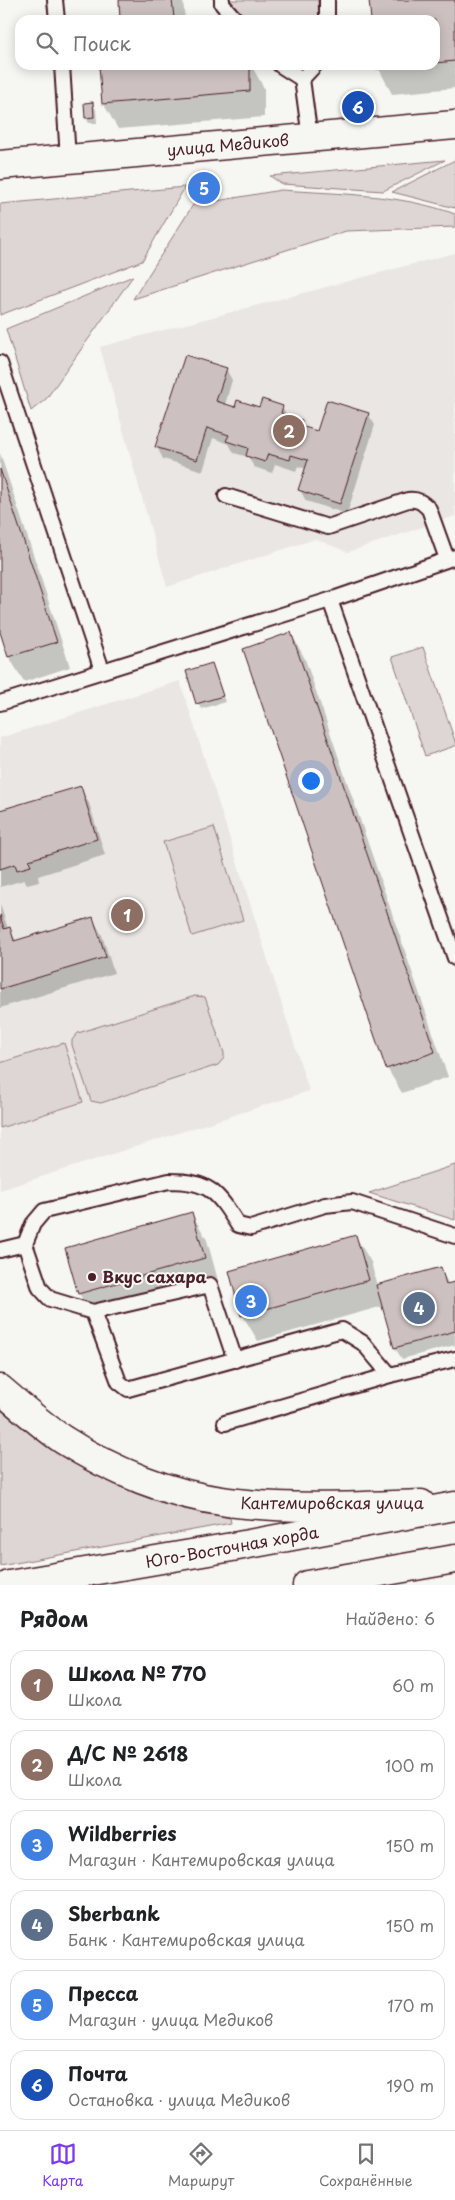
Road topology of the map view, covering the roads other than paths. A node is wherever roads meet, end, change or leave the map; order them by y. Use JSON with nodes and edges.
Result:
{"nodes":[{"id":1,"x":55,"y":0,"type":"edge"},
{"id":2,"x":222,"y":0,"type":"edge"},
{"id":3,"x":327,"y":0,"type":"edge"},
{"id":4,"x":56,"y":15,"type":"edge"},
{"id":5,"x":232,"y":15,"type":"edge"},
{"id":6,"x":327,"y":15,"type":"edge"},
{"id":7,"x":62,"y":70,"type":"edge"},
{"id":8,"x":288,"y":70,"type":"edge"},
{"id":9,"x":310,"y":70,"type":"edge"},
{"id":10,"x":302,"y":79,"type":"junction"},
{"id":11,"x":455,"y":125,"type":"edge"},
{"id":12,"x":310,"y":138,"type":"junction"},
{"id":13,"x":68,"y":159,"type":"junction"},
{"id":14,"x":0,"y":165,"type":"edge"},
{"id":15,"x":0,"y":363,"type":"edge"},
{"id":16,"x":226,"y":496,"type":"dead end"},
{"id":17,"x":451,"y":558,"type":"edge"},
{"id":18,"x":330,"y":600,"type":"junction"},
{"id":19,"x":102,"y":670,"type":"junction"},
{"id":20,"x":0,"y":703,"type":"edge"},
{"id":21,"x":455,"y":958,"type":"edge"},
{"id":22,"x":455,"y":1236,"type":"edge"},
{"id":23,"x":25,"y":1244,"type":"junction"},
{"id":24,"x":0,"y":1250,"type":"edge"},
{"id":25,"x":93,"y":1312,"type":"junction"},
{"id":26,"x":455,"y":1359,"type":"edge"},
{"id":27,"x":235,"y":1360,"type":"junction"},
{"id":28,"x":390,"y":1375,"type":"junction"},
{"id":29,"x":0,"y":1389,"type":"edge"},
{"id":30,"x":225,"y":1423,"type":"dead end"},
{"id":31,"x":455,"y":1505,"type":"edge"},
{"id":32,"x":455,"y":1559,"type":"edge"},
{"id":33,"x":9,"y":1585,"type":"edge"},
{"id":34,"x":307,"y":1585,"type":"edge"}],
"edges":[{"from":1,"to":4,"type":"lane"},
{"from":2,"to":5,"type":"lane"},
{"from":3,"to":6,"type":"lane"},
{"from":7,"to":13,"type":"lane"},
{"from":8,"to":10,"type":"lane"},
{"from":9,"to":10,"type":"lane"},
{"from":10,"to":12,"type":"lane"},
{"from":11,"to":12,"type":"main road","name":"улица Медиков"},
{"from":12,"to":13,"type":"main road","name":"улица Медиков"},
{"from":13,"to":14,"type":"main road","name":"улица Медиков"},
{"from":15,"to":19,"type":"lane"},
{"from":16,"to":17,"type":"lane"},
{"from":17,"to":18,"type":"lane"},
{"from":18,"to":19,"type":"lane"},
{"from":18,"to":21,"type":"lane"},
{"from":19,"to":20,"type":"lane"},
{"from":22,"to":23,"type":"lane"},
{"from":23,"to":24,"type":"lane"},
{"from":23,"to":25,"type":"lane"},
{"from":25,"to":27,"type":"lane"},
{"from":25,"to":27,"type":"lane"},
{"from":26,"to":28,"type":"lane"},
{"from":27,"to":28,"type":"lane"},
{"from":28,"to":30,"type":"lane"},
{"from":29,"to":31,"type":"main road","name":"Кантемировская улица"},
{"from":31,"to":33,"type":"main road","name":"Юго-Восточная хорда"},
{"from":32,"to":34,"type":"main road"}]}
